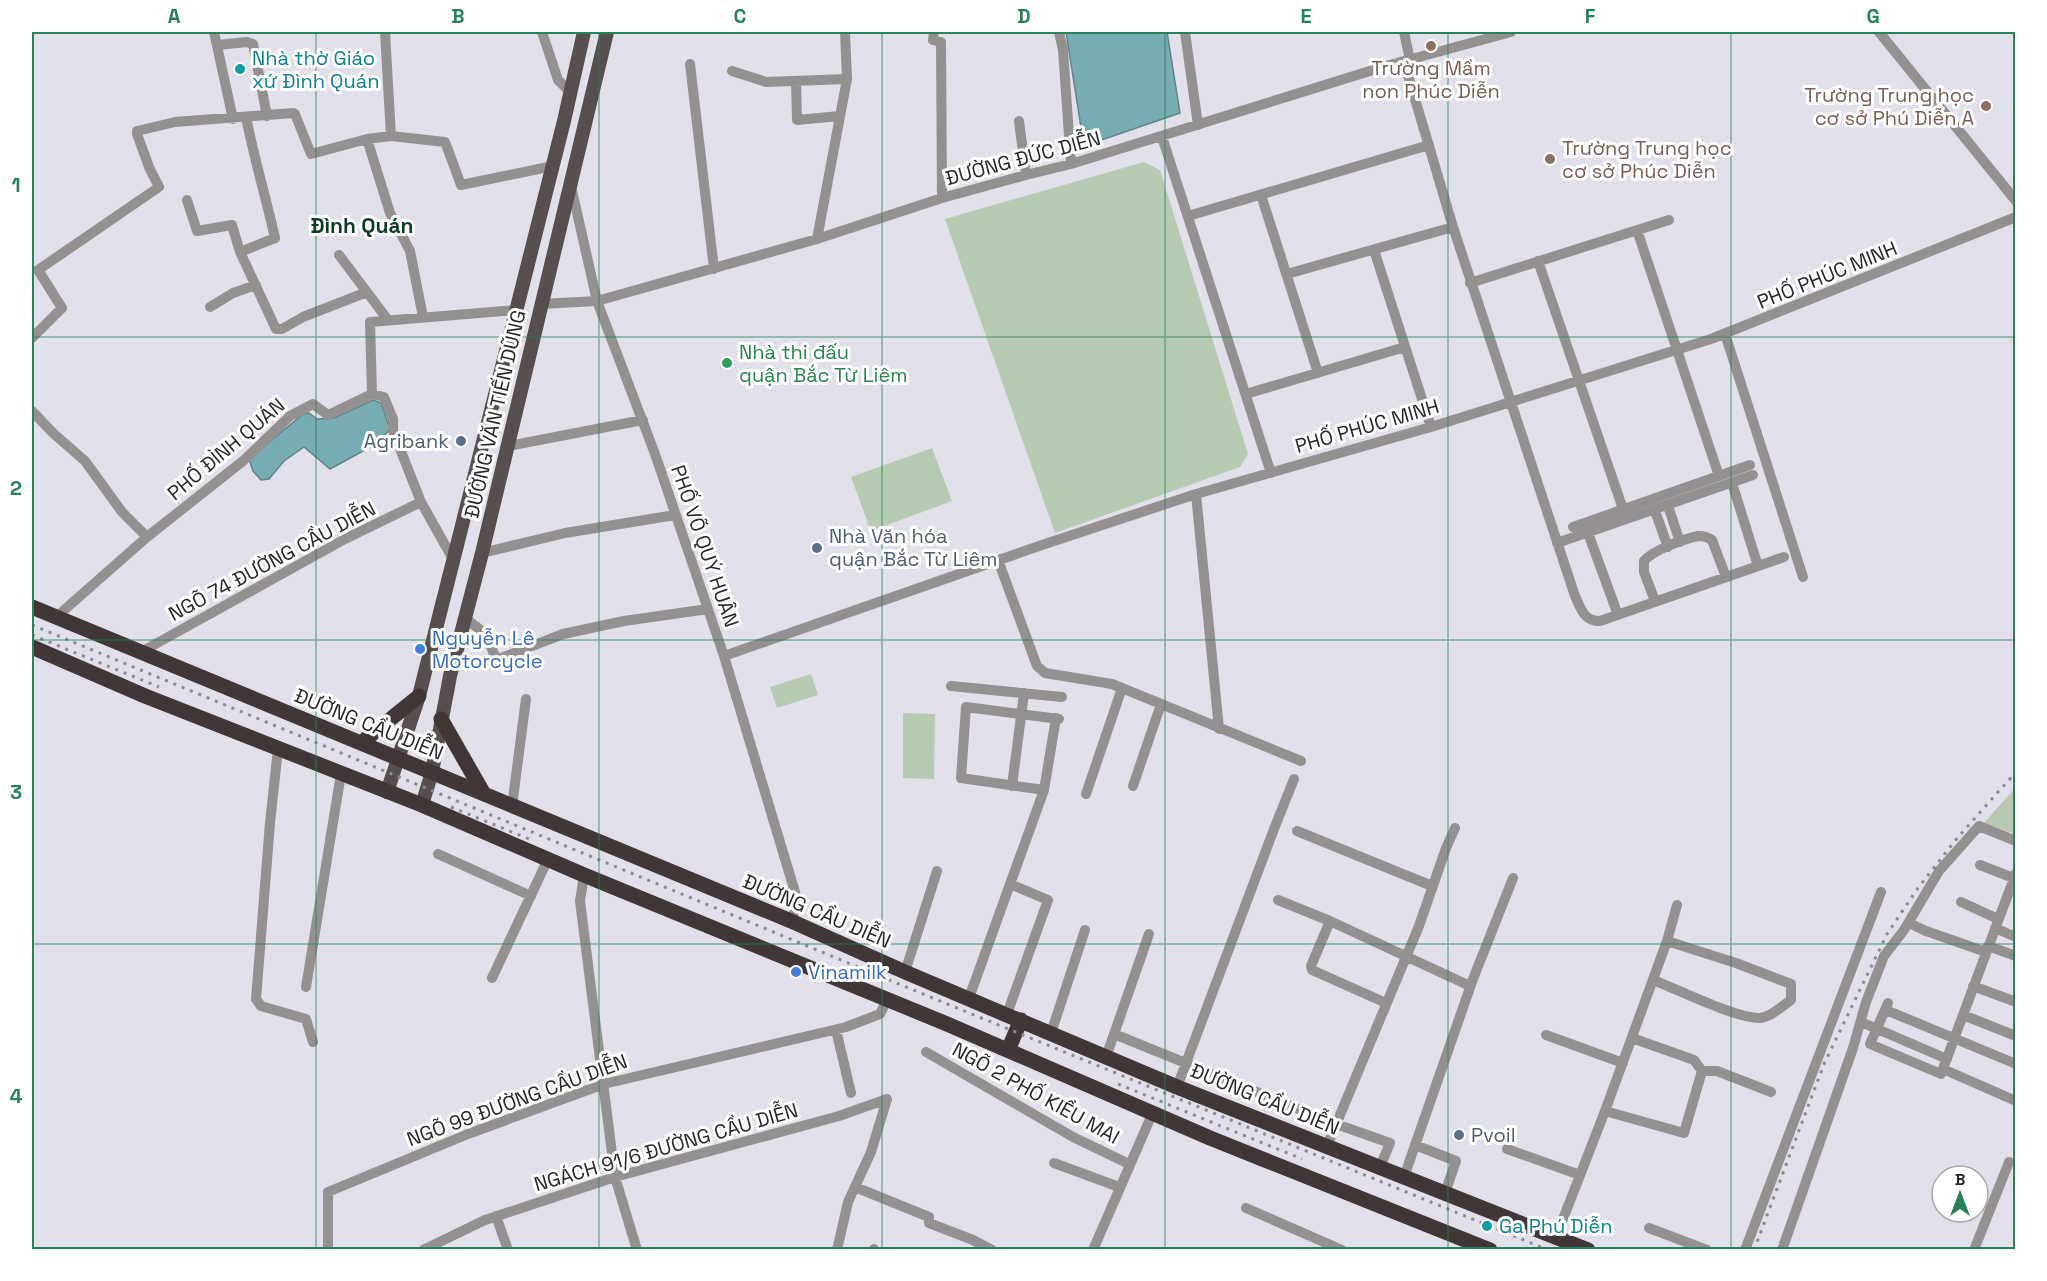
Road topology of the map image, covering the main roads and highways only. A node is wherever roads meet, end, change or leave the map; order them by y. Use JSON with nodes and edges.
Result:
{"nodes":[{"id":1,"x":584,"y":32,"type":"edge"},
{"id":2,"x":608,"y":32,"type":"edge"},
{"id":3,"x":32,"y":607,"type":"edge"},
{"id":4,"x":32,"y":647,"type":"edge"},
{"id":5,"x":419,"y":696,"type":"junction"},
{"id":6,"x":441,"y":718,"type":"junction"},
{"id":7,"x":361,"y":743,"type":"junction"},
{"id":8,"x":399,"y":759,"type":"junction"},
{"id":9,"x":432,"y":772,"type":"junction"},
{"id":10,"x":387,"y":792,"type":"junction"},
{"id":11,"x":484,"y":794,"type":"junction"},
{"id":12,"x":422,"y":805,"type":"junction"},
{"id":13,"x":1014,"y":1017,"type":"junction"},
{"id":14,"x":1008,"y":1050,"type":"junction"},
{"id":15,"x":1490,"y":1250,"type":"edge"},
{"id":16,"x":1588,"y":1250,"type":"edge"}],
"edges":[{"from":1,"to":5,"type":"main road","name":"ĐƯỜNG VĂN TIẾN DŨNG"},
{"from":2,"to":6,"type":"main road","name":"ĐƯỜNG VĂN TIẾN DŨNG"},
{"from":3,"to":7,"type":"highway","name":"ĐƯỜNG CẦU DIỄN"},
{"from":4,"to":10,"type":"highway"},
{"from":5,"to":7,"type":"highway"},
{"from":5,"to":8,"type":"main road","name":"ĐƯỜNG VĂN TIẾN DŨNG"},
{"from":6,"to":9,"type":"main road","name":"ĐƯỜNG VĂN TIẾN DŨNG"},
{"from":6,"to":11,"type":"highway"},
{"from":7,"to":8,"type":"highway","name":"ĐƯỜNG CẦU DIỄN"},
{"from":8,"to":9,"type":"highway","name":"ĐƯỜNG CẦU DIỄN"},
{"from":8,"to":10,"type":"main road","name":"ĐƯỜNG VĂN TIẾN DŨNG"},
{"from":9,"to":11,"type":"highway","name":"ĐƯỜNG CẦU DIỄN"},
{"from":9,"to":12,"type":"main road","name":"ĐƯỜNG VĂN TIẾN DŨNG"},
{"from":10,"to":12,"type":"highway"},
{"from":11,"to":13,"type":"highway","name":"ĐƯỜNG CẦU DIỄN"},
{"from":12,"to":14,"type":"highway"},
{"from":13,"to":14,"type":"highway"},
{"from":13,"to":16,"type":"highway","name":"ĐƯỜNG CẦU DIỄN"},
{"from":14,"to":15,"type":"highway"}]}
